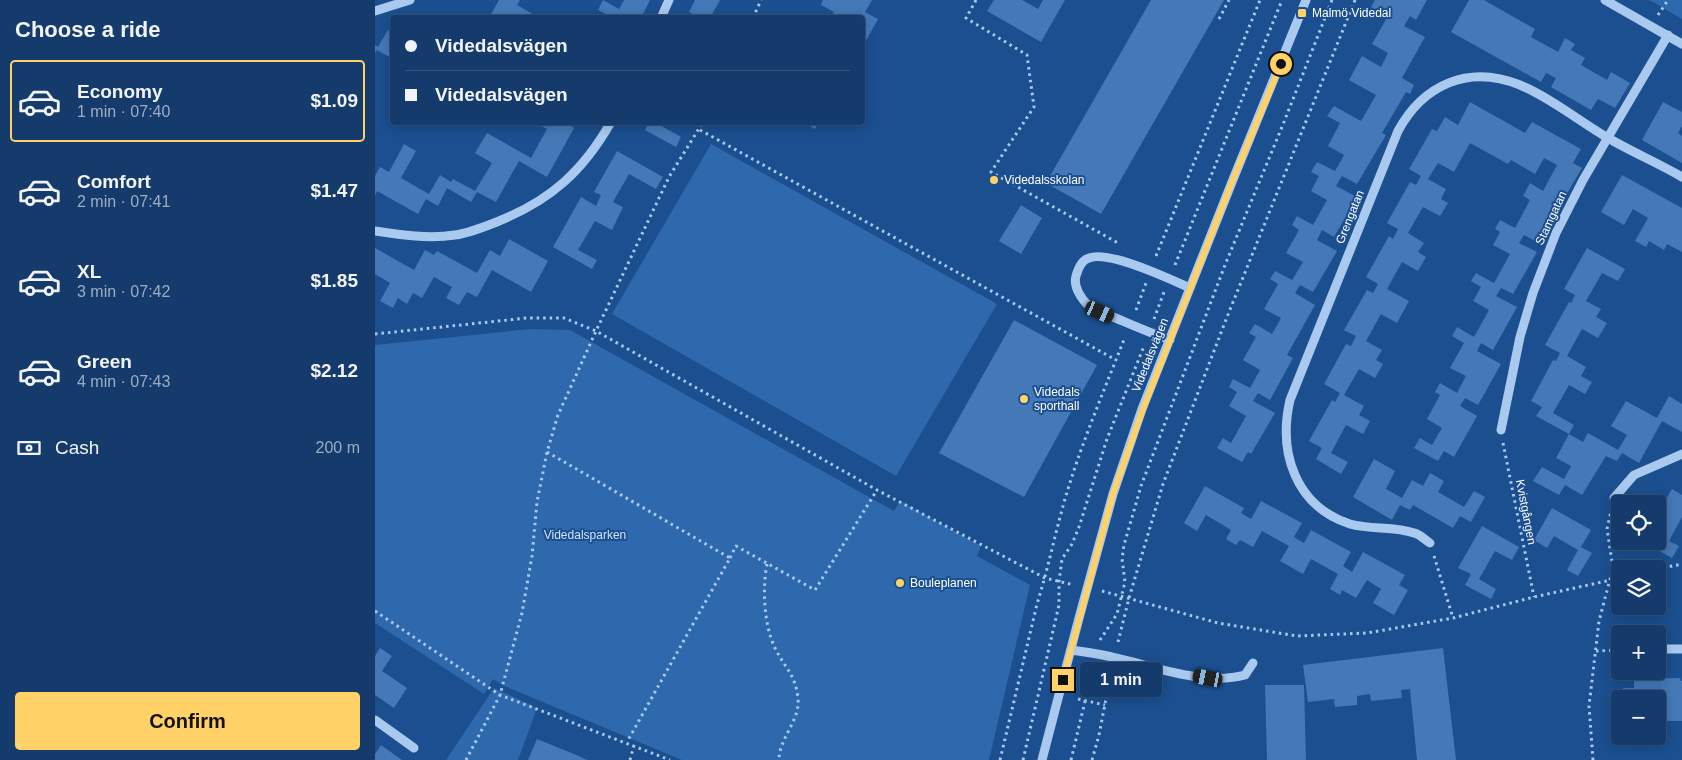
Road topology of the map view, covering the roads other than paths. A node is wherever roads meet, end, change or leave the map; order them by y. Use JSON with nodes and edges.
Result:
{"nodes":[{"id":1,"x":411,"y":0,"type":"edge"},
{"id":2,"x":669,"y":0,"type":"edge"},
{"id":3,"x":1306,"y":0,"type":"edge"},
{"id":4,"x":1605,"y":0,"type":"edge"},
{"id":5,"x":375,"y":11,"type":"edge"},
{"id":6,"x":662,"y":15,"type":"edge"},
{"id":7,"x":1668,"y":35,"type":"junction"},
{"id":8,"x":1682,"y":44,"type":"edge"},
{"id":9,"x":609,"y":125,"type":"edge"},
{"id":10,"x":1608,"y":138,"type":"junction"},
{"id":11,"x":1682,"y":177,"type":"edge"},
{"id":12,"x":375,"y":231,"type":"edge"},
{"id":13,"x":1190,"y":288,"type":"junction"},
{"id":14,"x":1170,"y":340,"type":"junction"},
{"id":15,"x":1501,"y":430,"type":"road end"},
{"id":16,"x":1682,"y":454,"type":"edge"},
{"id":17,"x":1617,"y":495,"type":"edge"},
{"id":18,"x":1430,"y":543,"type":"road end"},
{"id":19,"x":1682,"y":649,"type":"edge"},
{"id":20,"x":1071,"y":650,"type":"junction"},
{"id":21,"x":1666,"y":650,"type":"edge"},
{"id":22,"x":1253,"y":663,"type":"dead end"},
{"id":23,"x":375,"y":720,"type":"edge"},
{"id":24,"x":415,"y":748,"type":"dead end"},
{"id":25,"x":1042,"y":760,"type":"edge"}],
"edges":[{"from":1,"to":5,"type":"street"},
{"from":2,"to":6,"type":"street"},
{"from":3,"to":13,"type":"street","name":"Videdalsvägen"},
{"from":4,"to":7,"type":"street"},
{"from":7,"to":8,"type":"street"},
{"from":7,"to":10,"type":"street","name":"Stamgatan"},
{"from":9,"to":12,"type":"street"},
{"from":10,"to":11,"type":"street","name":"Grengatan"},
{"from":10,"to":15,"type":"street","name":"Stamgatan"},
{"from":10,"to":18,"type":"street","name":"Grengatan"},
{"from":13,"to":14,"type":"street","name":"Videdalsvägen"},
{"from":13,"to":14,"type":"street"},
{"from":14,"to":20,"type":"street","name":"Videdalsvägen"},
{"from":16,"to":17,"type":"street"},
{"from":19,"to":21,"type":"street"},
{"from":20,"to":22,"type":"street"},
{"from":20,"to":25,"type":"street","name":"Videdalsvägen"},
{"from":23,"to":24,"type":"street"}]}
